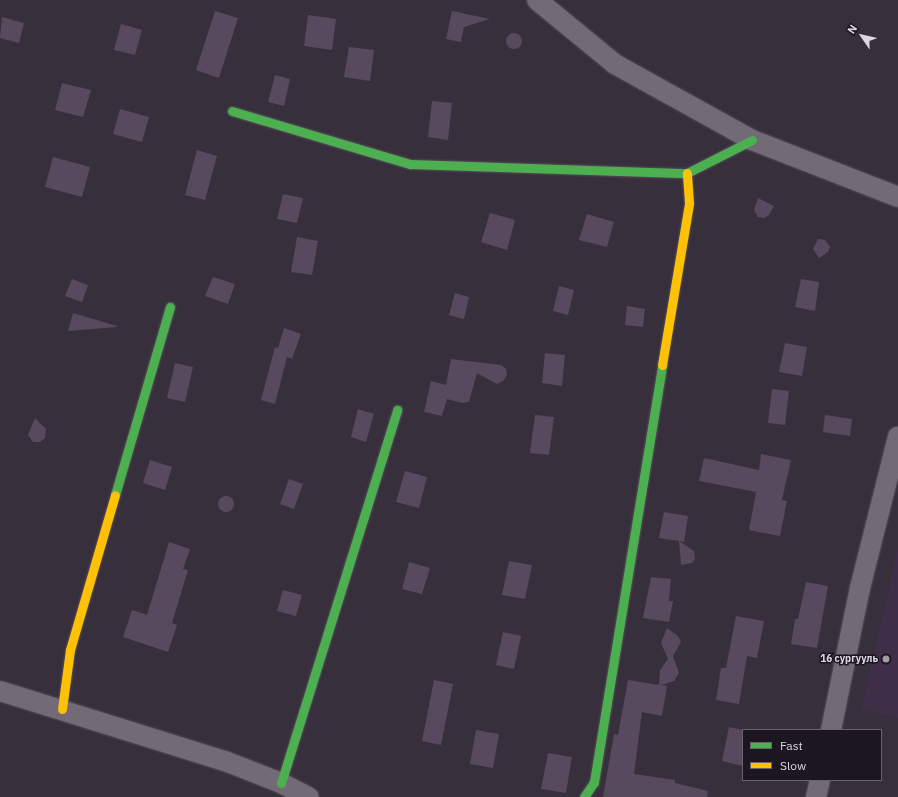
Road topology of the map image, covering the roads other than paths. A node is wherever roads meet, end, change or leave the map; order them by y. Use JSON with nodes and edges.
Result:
{"nodes":[{"id":1,"x":537,"y":0,"type":"edge"},
{"id":2,"x":232,"y":111,"type":"dead end"},
{"id":3,"x":752,"y":140,"type":"junction"},
{"id":4,"x":687,"y":173,"type":"junction"},
{"id":5,"x":898,"y":197,"type":"edge"},
{"id":6,"x":170,"y":307,"type":"dead end"},
{"id":7,"x":397,"y":410,"type":"dead end"},
{"id":8,"x":898,"y":437,"type":"edge"},
{"id":9,"x":0,"y":691,"type":"edge"},
{"id":10,"x":62,"y":709,"type":"junction"},
{"id":11,"x":831,"y":729,"type":"edge"},
{"id":12,"x":820,"y":781,"type":"edge"},
{"id":13,"x":281,"y":783,"type":"junction"},
{"id":14,"x":309,"y":797,"type":"edge"},
{"id":15,"x":584,"y":797,"type":"edge"},
{"id":16,"x":816,"y":797,"type":"edge"}],
"edges":[{"from":1,"to":3,"type":"street"},
{"from":2,"to":4,"type":"street"},
{"from":3,"to":4,"type":"street"},
{"from":3,"to":5,"type":"street"},
{"from":4,"to":15,"type":"street"},
{"from":6,"to":10,"type":"street"},
{"from":7,"to":13,"type":"street"},
{"from":8,"to":11,"type":"street"},
{"from":9,"to":10,"type":"street"},
{"from":10,"to":13,"type":"street"},
{"from":12,"to":16,"type":"street"},
{"from":13,"to":14,"type":"street"}]}
